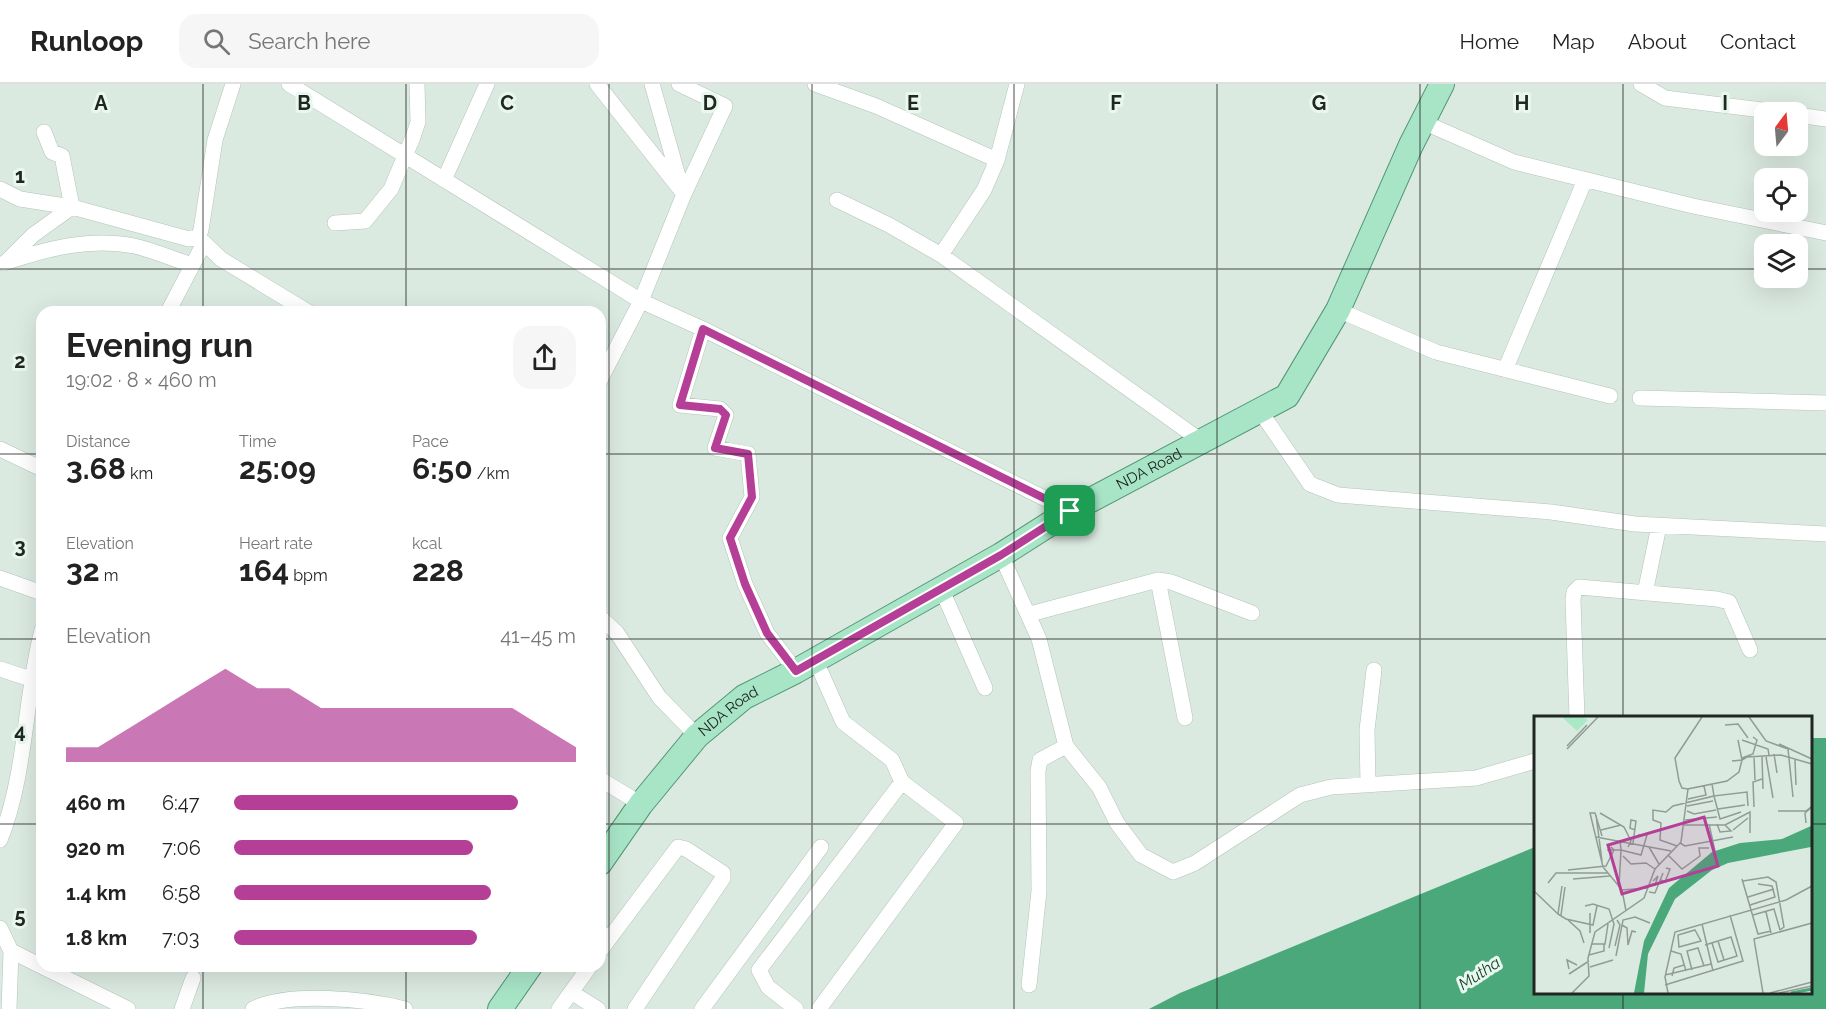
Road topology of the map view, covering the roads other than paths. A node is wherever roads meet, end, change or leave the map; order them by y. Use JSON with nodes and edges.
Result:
{"nodes":[{"id":1,"x":233,"y":84,"type":"edge"},
{"id":2,"x":289,"y":84,"type":"edge"},
{"id":3,"x":417,"y":84,"type":"edge"},
{"id":4,"x":487,"y":84,"type":"edge"},
{"id":5,"x":597,"y":84,"type":"edge"},
{"id":6,"x":652,"y":84,"type":"edge"},
{"id":7,"x":679,"y":84,"type":"edge"},
{"id":8,"x":815,"y":84,"type":"edge"},
{"id":9,"x":1017,"y":84,"type":"edge"},
{"id":10,"x":1442,"y":84,"type":"edge"},
{"id":11,"x":1641,"y":84,"type":"edge"},
{"id":12,"x":1754,"y":109,"type":"edge"},
{"id":13,"x":1808,"y":117,"type":"edge"},
{"id":14,"x":1826,"y":119,"type":"edge"},
{"id":15,"x":1423,"y":122,"type":"junction"},
{"id":16,"x":44,"y":132,"type":"dead end"},
{"id":17,"x":404,"y":155,"type":"junction"},
{"id":18,"x":997,"y":160,"type":"junction"},
{"id":19,"x":444,"y":180,"type":"junction"},
{"id":20,"x":1585,"y":180,"type":"junction"},
{"id":21,"x":0,"y":189,"type":"edge"},
{"id":22,"x":684,"y":194,"type":"junction"},
{"id":23,"x":837,"y":200,"type":"dead end"},
{"id":24,"x":72,"y":207,"type":"junction"},
{"id":25,"x":335,"y":223,"type":"dead end"},
{"id":26,"x":1826,"y":233,"type":"edge"},
{"id":27,"x":201,"y":240,"type":"junction"},
{"id":28,"x":941,"y":255,"type":"junction"},
{"id":29,"x":192,"y":265,"type":"junction"},
{"id":30,"x":2,"y":266,"type":"edge"},
{"id":31,"x":641,"y":301,"type":"junction"},
{"id":32,"x":171,"y":306,"type":"edge"},
{"id":33,"x":298,"y":306,"type":"edge"},
{"id":34,"x":1338,"y":310,"type":"junction"},
{"id":35,"x":703,"y":329,"type":"junction"},
{"id":36,"x":606,"y":368,"type":"edge"},
{"id":37,"x":1505,"y":370,"type":"junction"},
{"id":38,"x":1610,"y":396,"type":"dead end"},
{"id":39,"x":1640,"y":398,"type":"dead end"},
{"id":40,"x":1826,"y":403,"type":"edge"},
{"id":41,"x":1260,"y":411,"type":"junction"},
{"id":42,"x":1200,"y":441,"type":"junction"},
{"id":43,"x":0,"y":449,"type":"edge"},
{"id":44,"x":36,"y":466,"type":"edge"},
{"id":45,"x":1070,"y":511,"type":"junction"},
{"id":46,"x":1659,"y":526,"type":"junction"},
{"id":47,"x":1826,"y":534,"type":"edge"},
{"id":48,"x":1001,"y":555,"type":"junction"},
{"id":49,"x":0,"y":578,"type":"edge"},
{"id":50,"x":1158,"y":580,"type":"junction"},
{"id":51,"x":941,"y":588,"type":"junction"},
{"id":52,"x":36,"y":591,"type":"edge"},
{"id":53,"x":1645,"y":593,"type":"junction"},
{"id":54,"x":1252,"y":613,"type":"dead end"},
{"id":55,"x":1030,"y":615,"type":"junction"},
{"id":56,"x":606,"y":623,"type":"edge"},
{"id":57,"x":1750,"y":650,"type":"dead end"},
{"id":58,"x":805,"y":665,"type":"junction"},
{"id":59,"x":36,"y":668,"type":"edge"},
{"id":60,"x":0,"y":669,"type":"edge"},
{"id":61,"x":1374,"y":670,"type":"dead end"},
{"id":62,"x":34,"y":680,"type":"junction"},
{"id":63,"x":985,"y":688,"type":"dead end"},
{"id":64,"x":1577,"y":716,"type":"edge"},
{"id":65,"x":1185,"y":718,"type":"dead end"},
{"id":66,"x":697,"y":736,"type":"junction"},
{"id":67,"x":1066,"y":746,"type":"junction"},
{"id":68,"x":1534,"y":760,"type":"edge"},
{"id":69,"x":606,"y":783,"type":"edge"},
{"id":70,"x":902,"y":783,"type":"junction"},
{"id":71,"x":1368,"y":785,"type":"junction"},
{"id":72,"x":641,"y":804,"type":"junction"},
{"id":73,"x":0,"y":840,"type":"edge"},
{"id":74,"x":821,"y":847,"type":"dead end"},
{"id":75,"x":606,"y":854,"type":"edge"},
{"id":76,"x":0,"y":928,"type":"edge"},
{"id":77,"x":606,"y":934,"type":"edge"},
{"id":78,"x":11,"y":951,"type":"junction"},
{"id":79,"x":36,"y":963,"type":"edge"},
{"id":80,"x":53,"y":972,"type":"edge"},
{"id":81,"x":526,"y":972,"type":"edge"},
{"id":82,"x":586,"y":972,"type":"edge"},
{"id":83,"x":193,"y":978,"type":"dead end"},
{"id":84,"x":1029,"y":985,"type":"dead end"},
{"id":85,"x":572,"y":992,"type":"junction"},
{"id":86,"x":9,"y":1009,"type":"edge"},
{"id":87,"x":128,"y":1009,"type":"edge"},
{"id":88,"x":182,"y":1009,"type":"edge"},
{"id":89,"x":253,"y":1009,"type":"edge"},
{"id":90,"x":405,"y":1009,"type":"edge"},
{"id":91,"x":500,"y":1009,"type":"edge"},
{"id":92,"x":559,"y":1009,"type":"edge"},
{"id":93,"x":598,"y":1009,"type":"edge"},
{"id":94,"x":635,"y":1009,"type":"edge"},
{"id":95,"x":702,"y":1009,"type":"edge"},
{"id":96,"x":796,"y":1009,"type":"edge"},
{"id":97,"x":819,"y":1009,"type":"edge"}],
"edges":[{"from":1,"to":27,"type":"street"},
{"from":2,"to":17,"type":"street"},
{"from":3,"to":17,"type":"street"},
{"from":4,"to":19,"type":"street"},
{"from":5,"to":22,"type":"street"},
{"from":6,"to":22,"type":"street"},
{"from":7,"to":22,"type":"street"},
{"from":8,"to":18,"type":"street"},
{"from":9,"to":18,"type":"street"},
{"from":10,"to":15,"type":"main road","name":"NDA Road"},
{"from":11,"to":12,"type":"street"},
{"from":13,"to":14,"type":"street"},
{"from":15,"to":20,"type":"street"},
{"from":15,"to":34,"type":"main road","name":"NDA Road"},
{"from":16,"to":24,"type":"street"},
{"from":17,"to":19,"type":"street"},
{"from":17,"to":25,"type":"street"},
{"from":18,"to":28,"type":"street"},
{"from":19,"to":31,"type":"street"},
{"from":20,"to":26,"type":"street"},
{"from":20,"to":37,"type":"street"},
{"from":21,"to":24,"type":"street"},
{"from":22,"to":31,"type":"street"},
{"from":23,"to":28,"type":"street"},
{"from":24,"to":27,"type":"street"},
{"from":24,"to":30,"type":"street"},
{"from":27,"to":29,"type":"street"},
{"from":27,"to":33,"type":"street"},
{"from":28,"to":42,"type":"street"},
{"from":29,"to":30,"type":"street"},
{"from":29,"to":32,"type":"street"},
{"from":31,"to":35,"type":"street"},
{"from":31,"to":36,"type":"street"},
{"from":34,"to":37,"type":"street"},
{"from":34,"to":41,"type":"main road","name":"NDA Road"},
{"from":35,"to":45,"type":"street"},
{"from":35,"to":58,"type":"street"},
{"from":37,"to":38,"type":"street"},
{"from":39,"to":40,"type":"street"},
{"from":41,"to":42,"type":"main road","name":"NDA Road"},
{"from":41,"to":46,"type":"street"},
{"from":42,"to":45,"type":"main road","name":"NDA Road"},
{"from":43,"to":44,"type":"street"},
{"from":45,"to":48,"type":"main road","name":"NDA Road"},
{"from":46,"to":47,"type":"street"},
{"from":46,"to":53,"type":"street"},
{"from":48,"to":51,"type":"main road","name":"NDA Road"},
{"from":48,"to":55,"type":"street"},
{"from":49,"to":52,"type":"street"},
{"from":50,"to":54,"type":"street"},
{"from":50,"to":55,"type":"street"},
{"from":50,"to":65,"type":"street"},
{"from":51,"to":58,"type":"main road","name":"NDA Road"},
{"from":51,"to":63,"type":"street"},
{"from":53,"to":57,"type":"street"},
{"from":53,"to":64,"type":"street"},
{"from":55,"to":67,"type":"street"},
{"from":56,"to":66,"type":"street"},
{"from":58,"to":66,"type":"main road","name":"NDA Road"},
{"from":58,"to":70,"type":"street"},
{"from":59,"to":62,"type":"street"},
{"from":60,"to":62,"type":"street"},
{"from":61,"to":71,"type":"street"},
{"from":62,"to":73,"type":"street"},
{"from":66,"to":72,"type":"main road","name":"NDA Road"},
{"from":67,"to":71,"type":"street"},
{"from":67,"to":84,"type":"street"},
{"from":68,"to":71,"type":"street"},
{"from":69,"to":72,"type":"street"},
{"from":70,"to":96,"type":"street"},
{"from":70,"to":97,"type":"street"},
{"from":72,"to":75,"type":"main road","name":"NDA Road"},
{"from":74,"to":95,"type":"street"},
{"from":76,"to":78,"type":"street"},
{"from":77,"to":94,"type":"street"},
{"from":78,"to":79,"type":"street"},
{"from":78,"to":86,"type":"street"},
{"from":80,"to":87,"type":"street"},
{"from":81,"to":91,"type":"main road"},
{"from":82,"to":85,"type":"street"},
{"from":83,"to":88,"type":"street"},
{"from":85,"to":92,"type":"street"},
{"from":85,"to":93,"type":"street"},
{"from":89,"to":90,"type":"street"}]}
